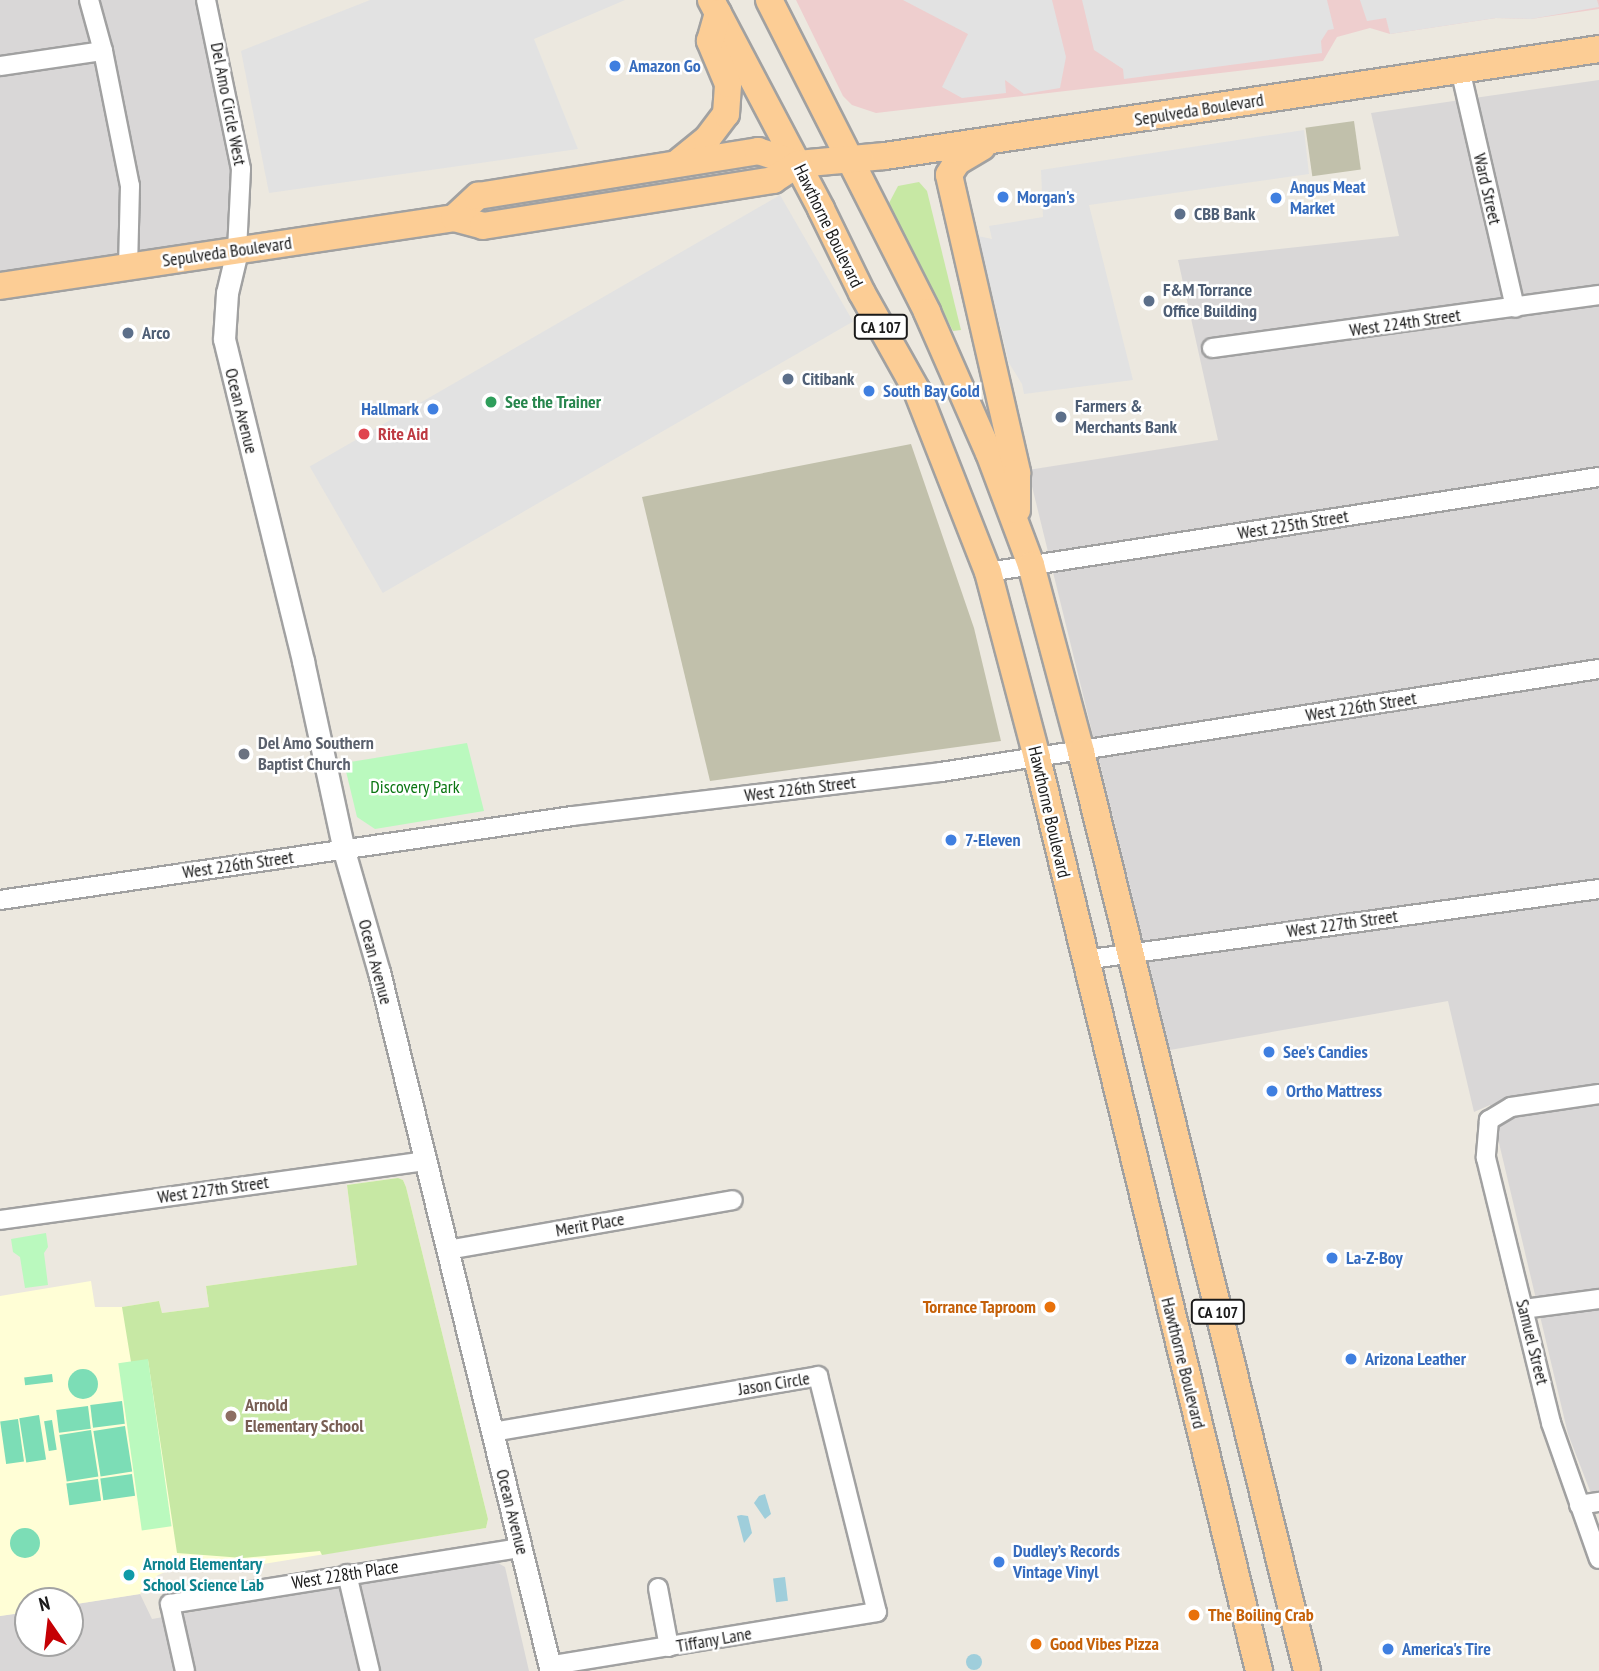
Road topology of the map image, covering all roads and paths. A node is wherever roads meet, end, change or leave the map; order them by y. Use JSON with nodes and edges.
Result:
{"nodes":[{"id":1,"x":89,"y":0,"type":"edge"},
{"id":2,"x":206,"y":0,"type":"edge"},
{"id":3,"x":769,"y":0,"type":"edge"},
{"id":4,"x":714,"y":6,"type":"edge"},
{"id":5,"x":1599,"y":49,"type":"edge"},
{"id":6,"x":103,"y":51,"type":"junction"},
{"id":7,"x":0,"y":66,"type":"edge"},
{"id":8,"x":1460,"y":69,"type":"junction"},
{"id":9,"x":990,"y":142,"type":"junction"},
{"id":10,"x":850,"y":159,"type":"junction"},
{"id":11,"x":798,"y":164,"type":"junction"},
{"id":12,"x":675,"y":165,"type":"junction"},
{"id":13,"x":454,"y":218,"type":"junction"},
{"id":14,"x":236,"y":251,"type":"junction"},
{"id":15,"x":128,"y":267,"type":"junction"},
{"id":16,"x":0,"y":286,"type":"edge"},
{"id":17,"x":1599,"y":295,"type":"edge"},
{"id":18,"x":1515,"y":308,"type":"junction"},
{"id":19,"x":1212,"y":348,"type":"dead end"},
{"id":20,"x":1599,"y":477,"type":"edge"},
{"id":21,"x":1017,"y":526,"type":"junction"},
{"id":22,"x":1031,"y":565,"type":"junction"},
{"id":23,"x":988,"y":572,"type":"junction"},
{"id":24,"x":1599,"y":669,"type":"edge"},
{"id":25,"x":1081,"y":752,"type":"junction"},
{"id":26,"x":1037,"y":758,"type":"junction"},
{"id":27,"x":344,"y":850,"type":"junction"},
{"id":28,"x":1599,"y":889,"type":"edge"},
{"id":29,"x":0,"y":900,"type":"edge"},
{"id":30,"x":1129,"y":954,"type":"junction"},
{"id":31,"x":1084,"y":960,"type":"junction"},
{"id":32,"x":1599,"y":1094,"type":"edge"},
{"id":33,"x":425,"y":1161,"type":"junction"},
{"id":34,"x":733,"y":1200,"type":"dead end"},
{"id":35,"x":0,"y":1220,"type":"edge"},
{"id":36,"x":447,"y":1250,"type":"junction"},
{"id":37,"x":1599,"y":1299,"type":"edge"},
{"id":38,"x":1524,"y":1309,"type":"junction"},
{"id":39,"x":492,"y":1432,"type":"junction"},
{"id":40,"x":1599,"y":1502,"type":"edge"},
{"id":41,"x":1580,"y":1505,"type":"junction"},
{"id":42,"x":520,"y":1548,"type":"junction"},
{"id":43,"x":1599,"y":1559,"type":"edge"},
{"id":44,"x":347,"y":1574,"type":"junction"},
{"id":45,"x":658,"y":1588,"type":"dead end"},
{"id":46,"x":877,"y":1612,"type":"joint"},
{"id":47,"x":669,"y":1647,"type":"junction"},
{"id":48,"x":550,"y":1668,"type":"edge"},
{"id":49,"x":185,"y":1671,"type":"edge"},
{"id":50,"x":370,"y":1671,"type":"edge"},
{"id":51,"x":1259,"y":1671,"type":"edge"},
{"id":52,"x":1307,"y":1671,"type":"edge"}],
"edges":[{"from":1,"to":6,"type":"street"},
{"from":2,"to":14,"type":"street","name":"Del Amo Circle West"},
{"from":3,"to":10,"type":"main road","number":"CA 107"},
{"from":4,"to":11,"type":"main road","name":"Hawthorne Boulevard","number":"CA 107"},
{"from":4,"to":12,"type":"main road"},
{"from":5,"to":8,"type":"main road","name":"Sepulveda Boulevard"},
{"from":6,"to":7,"type":"street"},
{"from":6,"to":15,"type":"street"},
{"from":8,"to":9,"type":"main road","name":"Sepulveda Boulevard"},
{"from":8,"to":18,"type":"street","name":"Ward Street"},
{"from":9,"to":10,"type":"main road","name":"Sepulveda Boulevard"},
{"from":9,"to":21,"type":"main road"},
{"from":10,"to":11,"type":"main road","name":"Sepulveda Boulevard"},
{"from":10,"to":21,"type":"main road","number":"CA 107"},
{"from":11,"to":12,"type":"main road","name":"Sepulveda Boulevard"},
{"from":11,"to":13,"type":"main road","name":"Sepulveda Boulevard"},
{"from":11,"to":23,"type":"main road","name":"Hawthorne Boulevard","number":"CA 107"},
{"from":12,"to":13,"type":"main road","name":"Sepulveda Boulevard"},
{"from":13,"to":14,"type":"main road","name":"Sepulveda Boulevard"},
{"from":14,"to":15,"type":"main road","name":"Sepulveda Boulevard"},
{"from":14,"to":27,"type":"street","name":"Ocean Avenue"},
{"from":15,"to":16,"type":"main road","name":"Sepulveda Boulevard"},
{"from":17,"to":18,"type":"street","name":"West 224th Street"},
{"from":18,"to":19,"type":"street","name":"West 224th Street"},
{"from":20,"to":22,"type":"street","name":"West 225th Street"},
{"from":21,"to":22,"type":"main road","number":"CA 107"},
{"from":22,"to":23,"type":"street","name":"West 225th Street"},
{"from":22,"to":25,"type":"main road","number":"CA 107"},
{"from":23,"to":26,"type":"main road","name":"Hawthorne Boulevard","number":"CA 107"},
{"from":24,"to":25,"type":"street","name":"West 226th Street"},
{"from":25,"to":26,"type":"street","name":"West 226th Street"},
{"from":25,"to":30,"type":"main road","number":"CA 107"},
{"from":26,"to":27,"type":"street","name":"West 226th Street"},
{"from":26,"to":31,"type":"main road","name":"Hawthorne Boulevard","number":"CA 107"},
{"from":27,"to":29,"type":"street","name":"West 226th Street"},
{"from":27,"to":33,"type":"street","name":"Ocean Avenue"},
{"from":28,"to":30,"type":"street","name":"West 227th Street"},
{"from":30,"to":31,"type":"street","name":"West 227th Street"},
{"from":30,"to":52,"type":"main road","number":"CA 107"},
{"from":31,"to":51,"type":"main road","name":"Hawthorne Boulevard","number":"CA 107"},
{"from":32,"to":38,"type":"street","name":"Samuel Street"},
{"from":33,"to":35,"type":"street","name":"West 227th Street"},
{"from":33,"to":36,"type":"street","name":"Ocean Avenue"},
{"from":34,"to":36,"type":"street","name":"Merit Place"},
{"from":36,"to":39,"type":"street","name":"Ocean Avenue"},
{"from":37,"to":38,"type":"street"},
{"from":38,"to":41,"type":"street","name":"Samuel Street"},
{"from":39,"to":42,"type":"street","name":"Ocean Avenue"},
{"from":39,"to":46,"type":"street","name":"Jason Circle"},
{"from":40,"to":41,"type":"street"},
{"from":41,"to":43,"type":"street","name":"Samuel Street"},
{"from":42,"to":44,"type":"street","name":"West 228th Place"},
{"from":42,"to":48,"type":"street","name":"Ocean Avenue"},
{"from":44,"to":49,"type":"street","name":"West 228th Place"},
{"from":44,"to":50,"type":"street"},
{"from":45,"to":47,"type":"street"},
{"from":46,"to":47,"type":"street","name":"Tiffany Lane"},
{"from":47,"to":48,"type":"street","name":"Tiffany Lane"}]}
